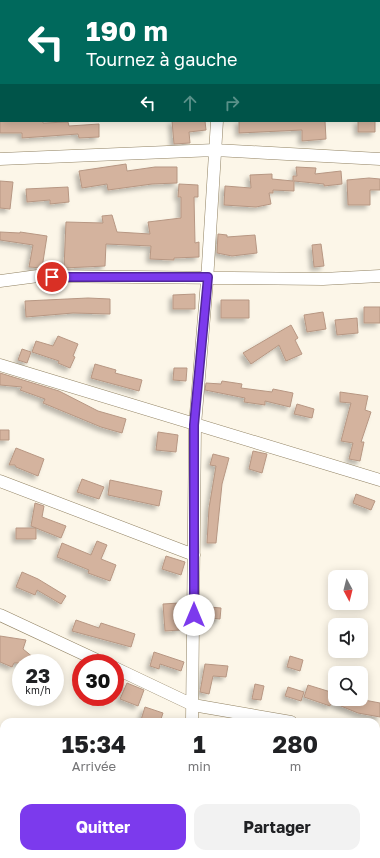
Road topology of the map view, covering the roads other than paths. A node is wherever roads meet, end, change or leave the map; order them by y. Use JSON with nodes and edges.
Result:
{"nodes":[{"id":1,"x":216,"y":122,"type":"edge"},
{"id":2,"x":215,"y":150,"type":"junction"},
{"id":3,"x":0,"y":159,"type":"edge"},
{"id":4,"x":380,"y":159,"type":"edge"},
{"id":5,"x":380,"y":276,"type":"edge"},
{"id":6,"x":208,"y":277,"type":"junction"},
{"id":7,"x":0,"y":282,"type":"edge"},
{"id":8,"x":0,"y":365,"type":"edge"},
{"id":9,"x":194,"y":425,"type":"junction"},
{"id":10,"x":380,"y":480,"type":"edge"},
{"id":11,"x":0,"y":481,"type":"edge"},
{"id":12,"x":194,"y":555,"type":"junction"},
{"id":13,"x":0,"y":615,"type":"edge"},
{"id":14,"x":84,"y":654,"type":"edge"},
{"id":15,"x":124,"y":672,"type":"edge"},
{"id":16,"x":193,"y":705,"type":"junction"},
{"id":17,"x":192,"y":718,"type":"edge"},
{"id":18,"x":268,"y":718,"type":"edge"}],
"edges":[{"from":1,"to":2,"type":"street"},
{"from":2,"to":3,"type":"street"},
{"from":2,"to":4,"type":"street"},
{"from":2,"to":6,"type":"street"},
{"from":5,"to":6,"type":"street"},
{"from":6,"to":7,"type":"street"},
{"from":6,"to":9,"type":"street"},
{"from":8,"to":9,"type":"street"},
{"from":9,"to":10,"type":"street"},
{"from":9,"to":12,"type":"street"},
{"from":11,"to":12,"type":"street"},
{"from":12,"to":16,"type":"street"},
{"from":13,"to":14,"type":"street"},
{"from":15,"to":16,"type":"street"},
{"from":16,"to":17,"type":"street"},
{"from":16,"to":18,"type":"street"}]}
